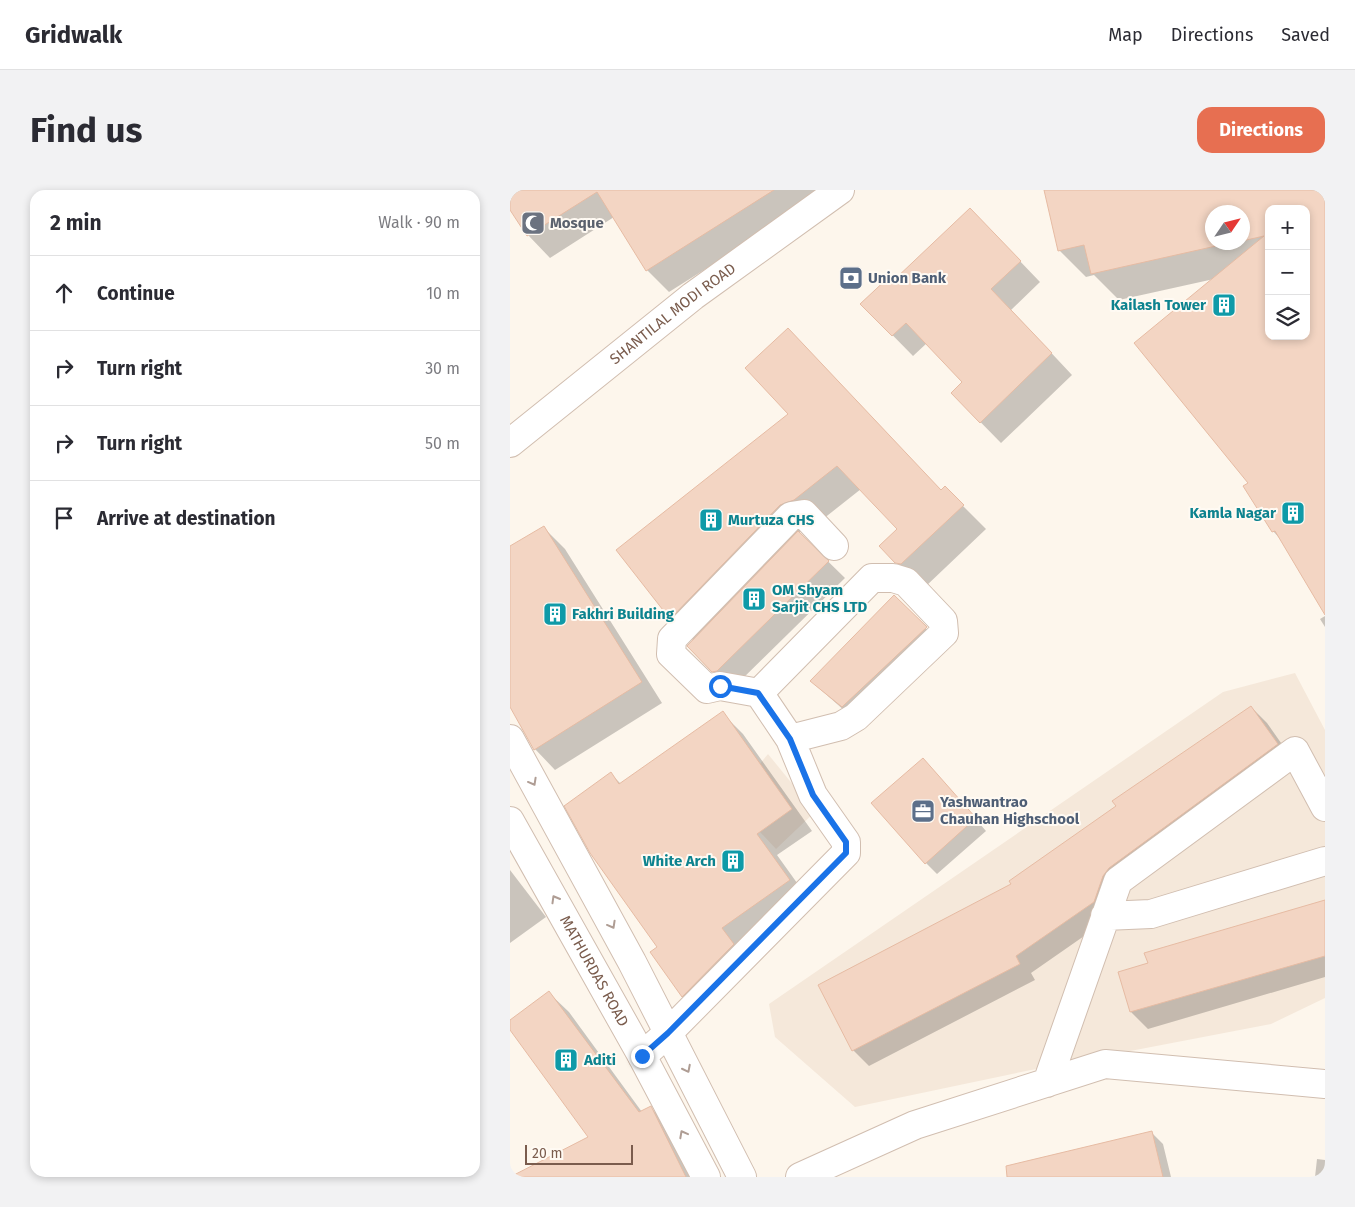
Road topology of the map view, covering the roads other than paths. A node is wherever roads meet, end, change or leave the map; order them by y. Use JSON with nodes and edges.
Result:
{"nodes":[{"id":1,"x":840,"y":190,"type":"edge"},
{"id":2,"x":510,"y":443,"type":"edge"},
{"id":3,"x":834,"y":546,"type":"dead end"},
{"id":4,"x":758,"y":693,"type":"junction"},
{"id":5,"x":790,"y":739,"type":"junction"},
{"id":6,"x":510,"y":740,"type":"edge"},
{"id":7,"x":1325,"y":807,"type":"edge"},
{"id":8,"x":510,"y":821,"type":"edge"},
{"id":9,"x":1325,"y":861,"type":"edge"},
{"id":10,"x":1105,"y":916,"type":"junction"},
{"id":11,"x":668,"y":1033,"type":"junction"},
{"id":12,"x":642,"y":1056,"type":"junction"},
{"id":13,"x":1046,"y":1083,"type":"junction"},
{"id":14,"x":1325,"y":1084,"type":"edge"},
{"id":15,"x":706,"y":1177,"type":"edge"},
{"id":16,"x":742,"y":1177,"type":"edge"},
{"id":17,"x":800,"y":1177,"type":"edge"}],
"edges":[{"from":1,"to":2,"type":"street","name":"SHANTILAL MODI ROAD"},
{"from":3,"to":4,"type":"street"},
{"from":4,"to":5,"type":"street"},
{"from":4,"to":5,"type":"street"},
{"from":5,"to":11,"type":"street"},
{"from":6,"to":11,"type":"street","one_way":true},
{"from":7,"to":10,"type":"street"},
{"from":12,"to":8,"type":"street","name":"MATHURDAS ROAD","one_way":true},
{"from":9,"to":10,"type":"street"},
{"from":10,"to":13,"type":"street"},
{"from":11,"to":12,"type":"street"},
{"from":11,"to":16,"type":"street","one_way":true},
{"from":15,"to":12,"type":"street","name":"MATHURDAS ROAD","one_way":true},
{"from":13,"to":14,"type":"street"},
{"from":13,"to":17,"type":"street"}]}
